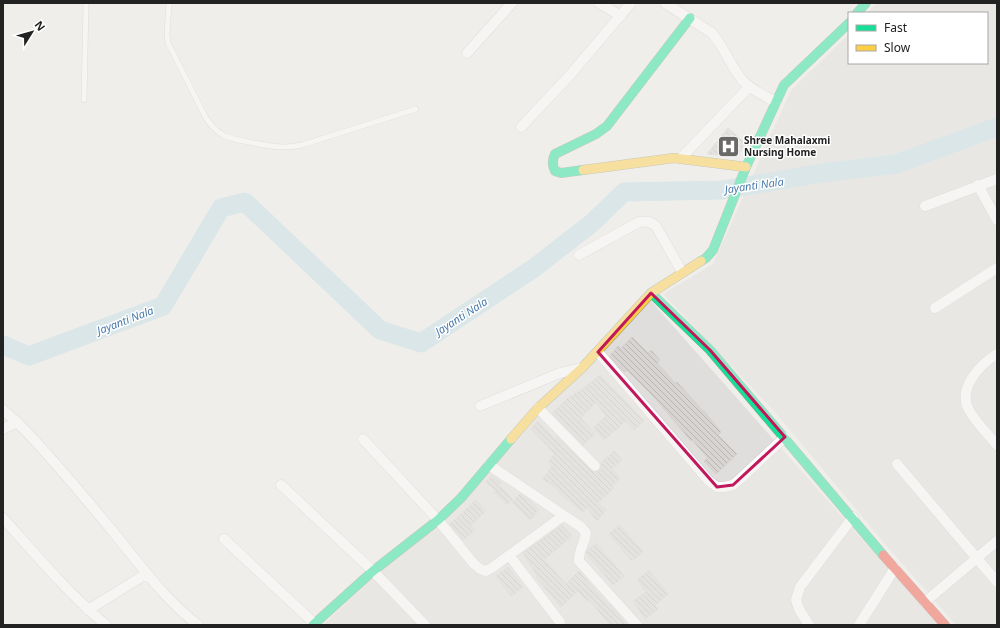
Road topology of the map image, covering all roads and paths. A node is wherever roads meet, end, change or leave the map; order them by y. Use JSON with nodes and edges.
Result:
{"nodes":[{"id":1,"x":86,"y":3,"type":"edge"},
{"id":2,"x":169,"y":3,"type":"edge"},
{"id":3,"x":512,"y":3,"type":"edge"},
{"id":4,"x":599,"y":3,"type":"edge"},
{"id":5,"x":631,"y":3,"type":"edge"},
{"id":6,"x":666,"y":3,"type":"edge"},
{"id":7,"x":866,"y":3,"type":"edge"},
{"id":8,"x":858,"y":12,"type":"edge"},
{"id":9,"x":621,"y":16,"type":"junction"},
{"id":10,"x":690,"y":18,"type":"junction"},
{"id":11,"x":848,"y":24,"type":"edge"},
{"id":12,"x":467,"y":52,"type":"dead end"},
{"id":13,"x":749,"y":87,"type":"junction"},
{"id":14,"x":84,"y":100,"type":"dead end"},
{"id":15,"x":776,"y":102,"type":"junction"},
{"id":16,"x":416,"y":109,"type":"dead end"},
{"id":17,"x":521,"y":127,"type":"dead end"},
{"id":18,"x":682,"y":158,"type":"junction"},
{"id":19,"x":746,"y":168,"type":"junction"},
{"id":20,"x":997,"y":179,"type":"edge"},
{"id":21,"x":978,"y":185,"type":"junction"},
{"id":22,"x":925,"y":206,"type":"dead end"},
{"id":23,"x":997,"y":220,"type":"edge"},
{"id":24,"x":579,"y":255,"type":"dead end"},
{"id":25,"x":997,"y":268,"type":"edge"},
{"id":26,"x":682,"y":272,"type":"junction"},
{"id":27,"x":651,"y":293,"type":"junction"},
{"id":28,"x":935,"y":308,"type":"dead end"},
{"id":29,"x":598,"y":352,"type":"junction"},
{"id":30,"x":997,"y":354,"type":"edge"},
{"id":31,"x":582,"y":368,"type":"junction"},
{"id":32,"x":480,"y":406,"type":"dead end"},
{"id":33,"x":538,"y":408,"type":"junction"},
{"id":34,"x":3,"y":410,"type":"edge"},
{"id":35,"x":17,"y":422,"type":"junction"},
{"id":36,"x":3,"y":429,"type":"edge"},
{"id":37,"x":785,"y":437,"type":"junction"},
{"id":38,"x":363,"y":439,"type":"dead end"},
{"id":39,"x":997,"y":445,"type":"edge"},
{"id":40,"x":897,"y":464,"type":"dead end"},
{"id":41,"x":489,"y":465,"type":"junction"},
{"id":42,"x":595,"y":466,"type":"dead end"},
{"id":43,"x":281,"y":485,"type":"dead end"},
{"id":44,"x":563,"y":516,"type":"junction"},
{"id":45,"x":853,"y":517,"type":"junction"},
{"id":46,"x":3,"y":518,"type":"edge"},
{"id":47,"x":438,"y":520,"type":"junction"},
{"id":48,"x":224,"y":539,"type":"dead end"},
{"id":49,"x":997,"y":541,"type":"edge"},
{"id":50,"x":509,"y":555,"type":"junction"},
{"id":51,"x":978,"y":558,"type":"junction"},
{"id":52,"x":895,"y":568,"type":"junction"},
{"id":53,"x":373,"y":571,"type":"junction"},
{"id":54,"x":146,"y":574,"type":"junction"},
{"id":55,"x":997,"y":582,"type":"edge"},
{"id":56,"x":925,"y":602,"type":"junction"},
{"id":57,"x":88,"y":610,"type":"junction"},
{"id":58,"x":560,"y":622,"type":"dead end"},
{"id":59,"x":941,"y":623,"type":"edge"},
{"id":60,"x":315,"y":624,"type":"edge"},
{"id":61,"x":106,"y":625,"type":"edge"},
{"id":62,"x":198,"y":625,"type":"edge"},
{"id":63,"x":425,"y":625,"type":"edge"},
{"id":64,"x":637,"y":625,"type":"edge"},
{"id":65,"x":809,"y":625,"type":"edge"},
{"id":66,"x":859,"y":625,"type":"edge"}],
"edges":[{"from":1,"to":14,"type":"lane"},
{"from":2,"to":16,"type":"lane"},
{"from":3,"to":12,"type":"street"},
{"from":4,"to":9,"type":"street"},
{"from":5,"to":9,"type":"street"},
{"from":6,"to":10,"type":"street"},
{"from":7,"to":8,"type":"street"},
{"from":9,"to":17,"type":"street"},
{"from":10,"to":13,"type":"street"},
{"from":10,"to":18,"type":"street"},
{"from":11,"to":15,"type":"street"},
{"from":13,"to":15,"type":"street"},
{"from":13,"to":18,"type":"street"},
{"from":15,"to":19,"type":"street"},
{"from":18,"to":19,"type":"street"},
{"from":19,"to":26,"type":"street"},
{"from":20,"to":21,"type":"street"},
{"from":21,"to":22,"type":"street"},
{"from":21,"to":23,"type":"street"},
{"from":24,"to":26,"type":"street"},
{"from":25,"to":28,"type":"street"},
{"from":26,"to":27,"type":"street"},
{"from":27,"to":29,"type":"street"},
{"from":27,"to":37,"type":"street"},
{"from":29,"to":31,"type":"street"},
{"from":29,"to":37,"type":"street"},
{"from":30,"to":39,"type":"street"},
{"from":31,"to":32,"type":"street"},
{"from":31,"to":33,"type":"street"},
{"from":33,"to":41,"type":"street"},
{"from":33,"to":42,"type":"street"},
{"from":34,"to":35,"type":"street"},
{"from":35,"to":36,"type":"street"},
{"from":35,"to":54,"type":"street"},
{"from":37,"to":45,"type":"street"},
{"from":38,"to":47,"type":"street"},
{"from":40,"to":51,"type":"street"},
{"from":41,"to":44,"type":"street"},
{"from":41,"to":47,"type":"street"},
{"from":43,"to":53,"type":"street"},
{"from":44,"to":50,"type":"street"},
{"from":44,"to":64,"type":"street"},
{"from":45,"to":52,"type":"street"},
{"from":45,"to":65,"type":"street"},
{"from":46,"to":57,"type":"street"},
{"from":47,"to":50,"type":"street"},
{"from":47,"to":53,"type":"street"},
{"from":48,"to":60,"type":"street"},
{"from":49,"to":51,"type":"street"},
{"from":50,"to":58,"type":"street"},
{"from":51,"to":55,"type":"street"},
{"from":51,"to":56,"type":"street"},
{"from":52,"to":56,"type":"street"},
{"from":52,"to":66,"type":"street"},
{"from":53,"to":60,"type":"street"},
{"from":53,"to":63,"type":"street"},
{"from":54,"to":57,"type":"street"},
{"from":54,"to":62,"type":"street"},
{"from":56,"to":59,"type":"street"},
{"from":57,"to":61,"type":"street"}]}
